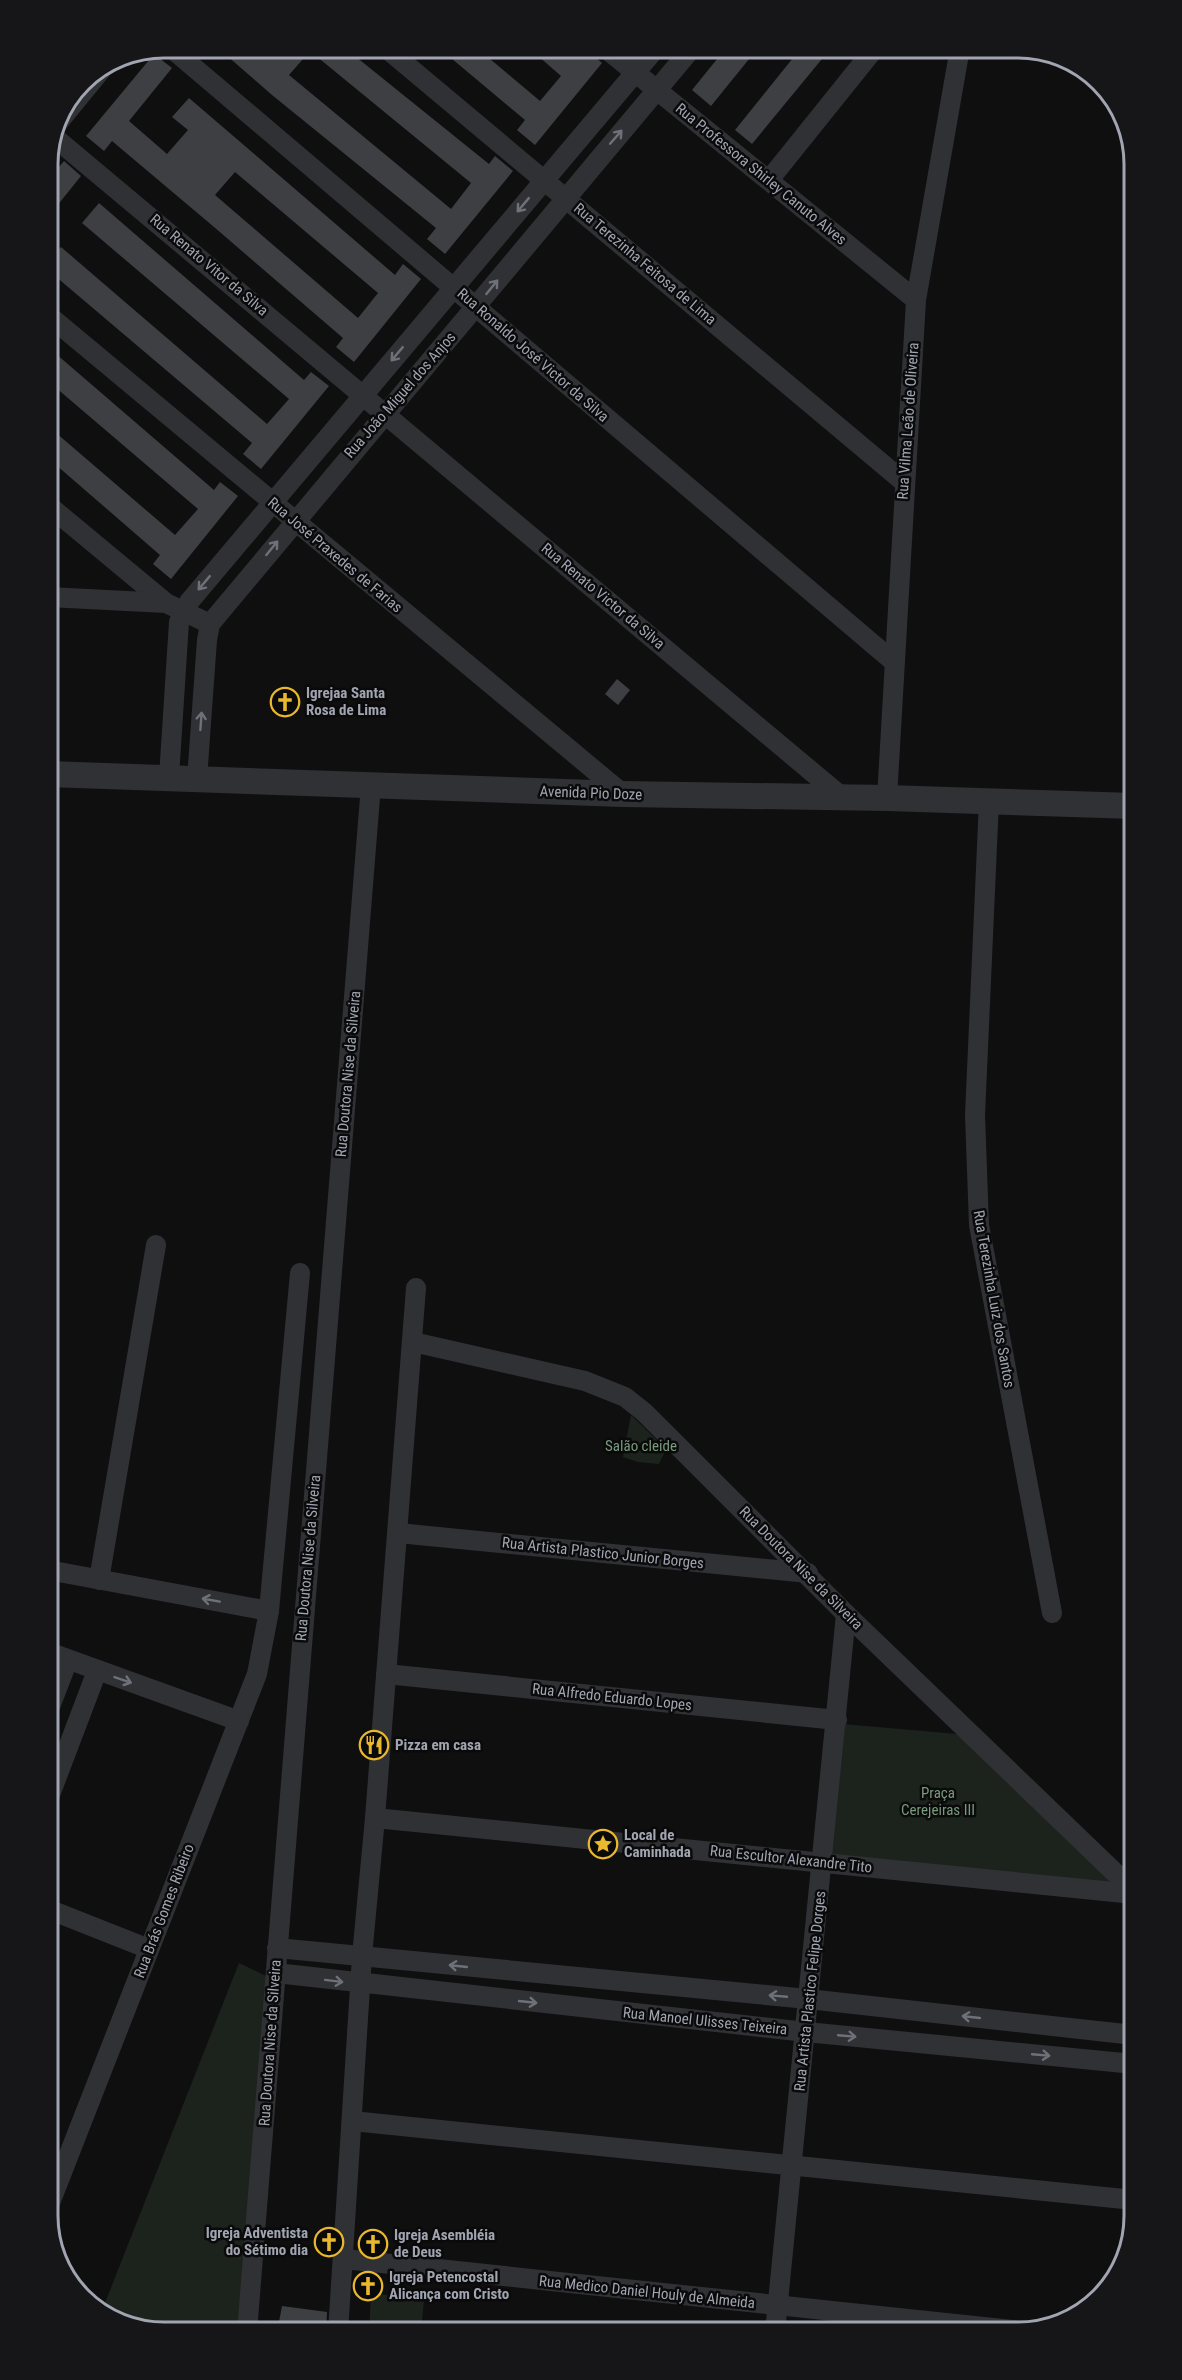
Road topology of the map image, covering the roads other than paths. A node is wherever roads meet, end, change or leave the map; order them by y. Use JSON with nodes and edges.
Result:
{"nodes":[{"id":1,"x":184,"y":59,"type":"edge"},
{"id":2,"x":399,"y":59,"type":"edge"},
{"id":3,"x":618,"y":59,"type":"edge"},
{"id":4,"x":647,"y":59,"type":"edge"},
{"id":5,"x":683,"y":59,"type":"edge"},
{"id":6,"x":865,"y":59,"type":"edge"},
{"id":7,"x":958,"y":59,"type":"edge"},
{"id":8,"x":635,"y":73,"type":"junction"},
{"id":9,"x":657,"y":90,"type":"junction"},
{"id":10,"x":61,"y":143,"type":"edge"},
{"id":11,"x":544,"y":179,"type":"junction"},
{"id":12,"x":770,"y":180,"type":"junction"},
{"id":13,"x":565,"y":197,"type":"junction"},
{"id":14,"x":454,"y":286,"type":"junction"},
{"id":15,"x":916,"y":300,"type":"junction"},
{"id":16,"x":476,"y":307,"type":"junction"},
{"id":17,"x":59,"y":324,"type":"edge"},
{"id":18,"x":364,"y":394,"type":"junction"},
{"id":19,"x":385,"y":413,"type":"junction"},
{"id":20,"x":904,"y":482,"type":"junction"},
{"id":21,"x":272,"y":502,"type":"junction"},
{"id":22,"x":59,"y":514,"type":"edge"},
{"id":23,"x":294,"y":521,"type":"junction"},
{"id":24,"x":59,"y":598,"type":"edge"},
{"id":25,"x":174,"y":607,"type":"junction"},
{"id":26,"x":210,"y":624,"type":"junction"},
{"id":27,"x":894,"y":662,"type":"junction"},
{"id":28,"x":59,"y":774,"type":"edge"},
{"id":29,"x":169,"y":777,"type":"junction"},
{"id":30,"x":197,"y":779,"type":"junction"},
{"id":31,"x":371,"y":785,"type":"junction"},
{"id":32,"x":623,"y":794,"type":"junction"},
{"id":33,"x":842,"y":797,"type":"junction"},
{"id":34,"x":887,"y":798,"type":"junction"},
{"id":35,"x":988,"y":801,"type":"junction"},
{"id":36,"x":1124,"y":806,"type":"edge"},
{"id":37,"x":156,"y":1245,"type":"dead end"},
{"id":38,"x":300,"y":1273,"type":"dead end"},
{"id":39,"x":416,"y":1288,"type":"dead end"},
{"id":40,"x":413,"y":1342,"type":"junction"},
{"id":41,"x":398,"y":1533,"type":"junction"},
{"id":42,"x":58,"y":1572,"type":"edge"},
{"id":43,"x":808,"y":1574,"type":"junction"},
{"id":44,"x":99,"y":1580,"type":"junction"},
{"id":45,"x":268,"y":1611,"type":"junction"},
{"id":46,"x":1052,"y":1612,"type":"dead end"},
{"id":47,"x":846,"y":1614,"type":"junction"},
{"id":48,"x":58,"y":1656,"type":"edge"},
{"id":49,"x":68,"y":1660,"type":"junction"},
{"id":50,"x":97,"y":1671,"type":"junction"},
{"id":51,"x":386,"y":1674,"type":"junction"},
{"id":52,"x":58,"y":1685,"type":"edge"},
{"id":53,"x":837,"y":1720,"type":"junction"},
{"id":54,"x":238,"y":1721,"type":"junction"},
{"id":55,"x":58,"y":1773,"type":"edge"},
{"id":56,"x":375,"y":1818,"type":"junction"},
{"id":57,"x":823,"y":1862,"type":"junction"},
{"id":58,"x":1124,"y":1883,"type":"edge"},
{"id":59,"x":1124,"y":1892,"type":"edge"},
{"id":60,"x":58,"y":1913,"type":"edge"},
{"id":61,"x":277,"y":1948,"type":"junction"},
{"id":62,"x":149,"y":1949,"type":"junction"},
{"id":63,"x":362,"y":1956,"type":"junction"},
{"id":64,"x":276,"y":1973,"type":"junction"},
{"id":65,"x":361,"y":1984,"type":"junction"},
{"id":66,"x":808,"y":1999,"type":"junction"},
{"id":67,"x":806,"y":2032,"type":"junction"},
{"id":68,"x":1124,"y":2034,"type":"edge"},
{"id":69,"x":1124,"y":2063,"type":"edge"},
{"id":70,"x":352,"y":2121,"type":"junction"},
{"id":71,"x":792,"y":2165,"type":"junction"},
{"id":72,"x":58,"y":2182,"type":"edge"},
{"id":73,"x":1124,"y":2199,"type":"edge"},
{"id":74,"x":344,"y":2259,"type":"junction"},
{"id":75,"x":778,"y":2306,"type":"junction"},
{"id":76,"x":248,"y":2321,"type":"edge"},
{"id":77,"x":339,"y":2321,"type":"edge"},
{"id":78,"x":777,"y":2322,"type":"edge"},
{"id":79,"x":933,"y":2322,"type":"edge"}],
"edges":[{"from":1,"to":14,"type":"street","name":"Rua Ronaldo José Victor da Silva"},
{"from":2,"to":11,"type":"street","name":"Rua Terezinha Feitosa de Lima"},
{"from":3,"to":8,"type":"street","name":"Rua Professora Shirley Canuto Alves"},
{"from":4,"to":8,"type":"street","name":"Rua João Miguel dos Anjos"},
{"from":5,"to":9,"type":"street","name":"Rua João Miguel dos Anjos"},
{"from":6,"to":12,"type":"street"},
{"from":7,"to":15,"type":"street","name":"Rua Vilma Leão de Oliveira"},
{"from":8,"to":9,"type":"street","name":"Rua Professora Shirley Canuto Alves"},
{"from":8,"to":11,"type":"street","name":"Rua João Miguel dos Anjos"},
{"from":9,"to":12,"type":"street","name":"Rua Professora Shirley Canuto Alves"},
{"from":13,"to":9,"type":"street","name":"Rua João Miguel dos Anjos","one_way":true},
{"from":10,"to":18,"type":"street","name":"Rua Renato Vitor da Silva"},
{"from":11,"to":13,"type":"street","name":"Rua Terezinha Feitosa de Lima"},
{"from":11,"to":14,"type":"street","name":"Rua João Miguel dos Anjos","one_way":true},
{"from":12,"to":15,"type":"street","name":"Rua Professora Shirley Canuto Alves"},
{"from":16,"to":13,"type":"street","name":"Rua João Miguel dos Anjos","one_way":true},
{"from":13,"to":20,"type":"street","name":"Rua Terezinha Feitosa de Lima"},
{"from":14,"to":16,"type":"street","name":"Rua Ronaldo José Victor da Silva"},
{"from":14,"to":18,"type":"street","name":"Rua João Miguel dos Anjos","one_way":true},
{"from":15,"to":20,"type":"street","name":"Rua Vilma Leão de Oliveira"},
{"from":16,"to":19,"type":"street","name":"Rua João Miguel dos Anjos"},
{"from":16,"to":27,"type":"street","name":"Rua Ronaldo José Victor da Silva"},
{"from":17,"to":21,"type":"street","name":"Rua José Praxedes de Farias"},
{"from":18,"to":19,"type":"street","name":"Rua Renato Victor da Silva"},
{"from":18,"to":21,"type":"street","name":"Rua João Miguel dos Anjos"},
{"from":19,"to":23,"type":"street","name":"Rua João Miguel dos Anjos"},
{"from":19,"to":33,"type":"street","name":"Rua Renato Victor da Silva"},
{"from":20,"to":27,"type":"street","name":"Rua Vilma Leão de Oliveira"},
{"from":21,"to":23,"type":"street","name":"Rua José Praxedes de Farias"},
{"from":21,"to":25,"type":"street","name":"Rua João Miguel dos Anjos","one_way":true},
{"from":22,"to":25,"type":"street"},
{"from":26,"to":23,"type":"street","name":"Rua João Miguel dos Anjos","one_way":true},
{"from":23,"to":32,"type":"street","name":"Rua José Praxedes de Farias"},
{"from":24,"to":25,"type":"street"},
{"from":25,"to":26,"type":"street"},
{"from":25,"to":29,"type":"street","name":"Rua João Miguel dos Anjos"},
{"from":30,"to":26,"type":"street","one_way":true},
{"from":27,"to":34,"type":"street","name":"Rua Vilma Leão de Oliveira"},
{"from":28,"to":29,"type":"street","name":"Avenida Pio Doze"},
{"from":29,"to":30,"type":"street","name":"Avenida Pio Doze"},
{"from":30,"to":31,"type":"street","name":"Avenida Pio Doze"},
{"from":31,"to":32,"type":"street","name":"Avenida Pio Doze"},
{"from":31,"to":61,"type":"street","name":"Rua Doutora Nise da Silveira"},
{"from":32,"to":33,"type":"street","name":"Avenida Pio Doze"},
{"from":33,"to":34,"type":"street","name":"Avenida Pio Doze"},
{"from":34,"to":35,"type":"street","name":"Avenida Pio Doze"},
{"from":35,"to":36,"type":"street","name":"Avenida Pio Doze"},
{"from":35,"to":46,"type":"street","name":"Rua Terezinha Luiz dos Santos"},
{"from":37,"to":44,"type":"street"},
{"from":38,"to":45,"type":"street","name":"Rua Brás Gomes Ribeiro"},
{"from":39,"to":40,"type":"street"},
{"from":40,"to":41,"type":"street"},
{"from":40,"to":43,"type":"street","name":"Rua Doutora Nise da Silveira"},
{"from":41,"to":43,"type":"street","name":"Rua Artista Plastico Junior Borges"},
{"from":41,"to":51,"type":"street"},
{"from":42,"to":44,"type":"street"},
{"from":43,"to":47,"type":"street","name":"Rua Doutora Nise da Silveira"},
{"from":45,"to":44,"type":"street","one_way":true},
{"from":45,"to":54,"type":"street","name":"Rua Brás Gomes Ribeiro"},
{"from":47,"to":53,"type":"street","name":"Rua Artista Plastico Felipe Dorges"},
{"from":47,"to":58,"type":"street","name":"Rua Doutora Nise da Silveira"},
{"from":48,"to":49,"type":"street"},
{"from":49,"to":50,"type":"street"},
{"from":49,"to":52,"type":"street"},
{"from":50,"to":54,"type":"street","one_way":true},
{"from":50,"to":55,"type":"street"},
{"from":51,"to":53,"type":"street","name":"Rua Alfredo Eduardo Lopes"},
{"from":51,"to":56,"type":"street"},
{"from":53,"to":57,"type":"street","name":"Rua Artista Plastico Felipe Dorges"},
{"from":54,"to":62,"type":"street","name":"Rua Brás Gomes Ribeiro"},
{"from":56,"to":57,"type":"street","name":"Rua Escultor Alexandre Tito"},
{"from":56,"to":63,"type":"street"},
{"from":57,"to":59,"type":"street","name":"Rua Escultor Alexandre Tito"},
{"from":57,"to":66,"type":"street","name":"Rua Artista Plastico Felipe Dorges"},
{"from":60,"to":62,"type":"street"},
{"from":61,"to":63,"type":"street","name":"Rua Manoel Ulisses Teixeira"},
{"from":61,"to":64,"type":"street","name":"Rua Doutora Nise da Silveira"},
{"from":62,"to":72,"type":"street","name":"Rua Brás Gomes Ribeiro"},
{"from":63,"to":65,"type":"street"},
{"from":66,"to":63,"type":"street","name":"Rua Manoel Ulisses Teixeira","one_way":true},
{"from":64,"to":65,"type":"street","name":"Rua Manoel Ulisses Teixeira","one_way":true},
{"from":64,"to":76,"type":"street","name":"Rua Doutora Nise da Silveira"},
{"from":65,"to":67,"type":"street","name":"Rua Manoel Ulisses Teixeira","one_way":true},
{"from":65,"to":70,"type":"street"},
{"from":66,"to":67,"type":"street","name":"Rua Artista Plastico Felipe Dorges"},
{"from":68,"to":66,"type":"street","name":"Rua Manoel Ulisses Teixeira","one_way":true},
{"from":67,"to":69,"type":"street","name":"Rua Manoel Ulisses Teixeira","one_way":true},
{"from":67,"to":71,"type":"street","name":"Rua Artista Plastico Felipe Dorges"},
{"from":70,"to":71,"type":"street"},
{"from":70,"to":74,"type":"street"},
{"from":71,"to":73,"type":"street"},
{"from":71,"to":75,"type":"street","name":"Rua Artista Plastico Felipe Dorges"},
{"from":74,"to":75,"type":"street","name":"Rua Medico Daniel Houly de Almeida"},
{"from":74,"to":77,"type":"street"},
{"from":75,"to":78,"type":"street","name":"Rua Artista Plastico Felipe Dorges"},
{"from":75,"to":79,"type":"street","name":"Rua Medico Daniel Houly de Almeida"}]}
